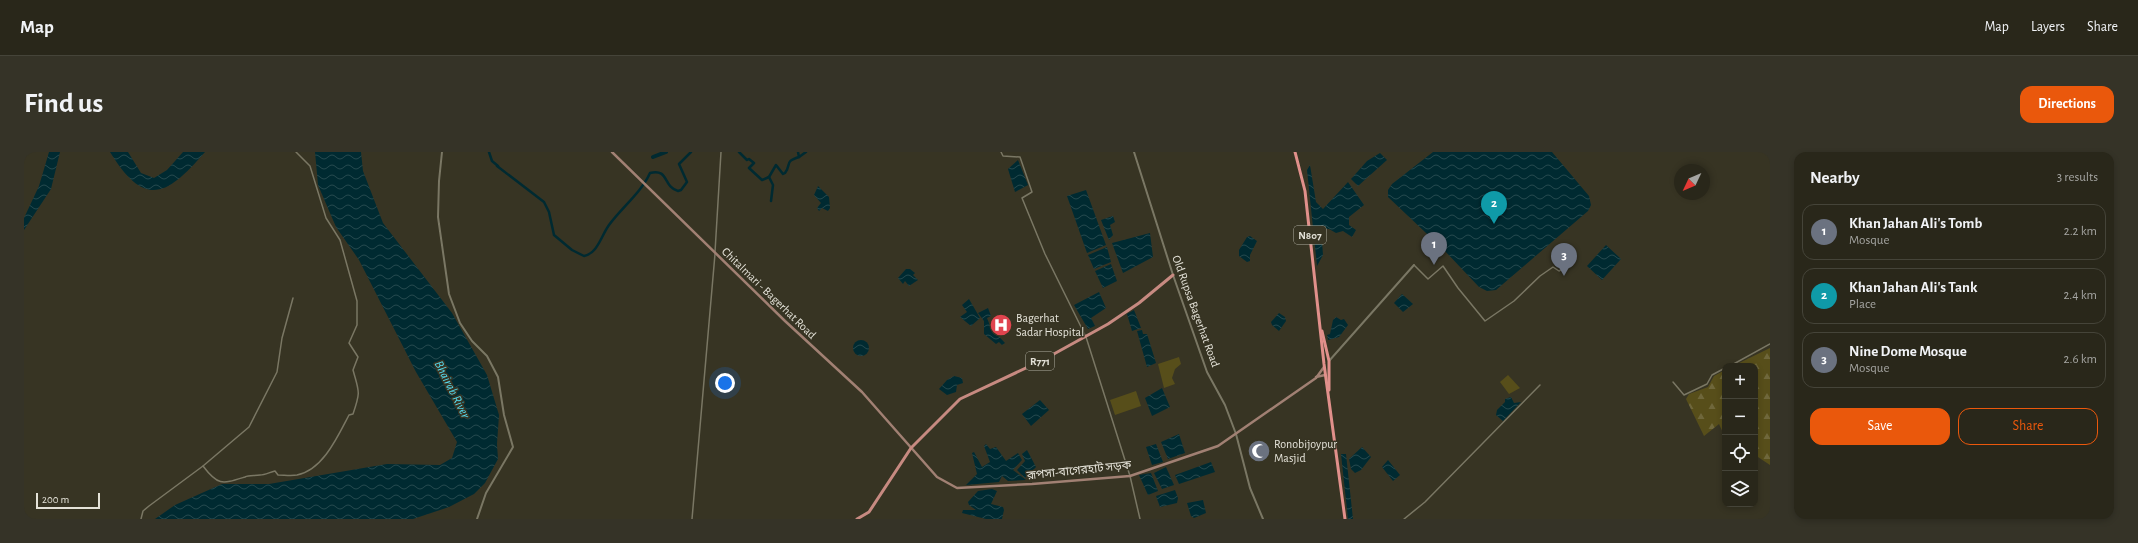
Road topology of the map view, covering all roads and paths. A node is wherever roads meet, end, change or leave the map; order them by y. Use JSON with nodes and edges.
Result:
{"nodes":[{"id":1,"x":296,"y":152,"type":"edge"},
{"id":2,"x":442,"y":152,"type":"edge"},
{"id":3,"x":612,"y":152,"type":"edge"},
{"id":4,"x":721,"y":152,"type":"edge"},
{"id":5,"x":1001,"y":152,"type":"edge"},
{"id":6,"x":1134,"y":152,"type":"edge"},
{"id":7,"x":1294,"y":152,"type":"edge"},
{"id":8,"x":715,"y":254,"type":"junction"},
{"id":9,"x":1414,"y":265,"type":"joint"},
{"id":10,"x":1564,"y":268,"type":"dead end"},
{"id":11,"x":1173,"y":275,"type":"junction"},
{"id":12,"x":293,"y":298,"type":"dead end"},
{"id":13,"x":1319,"y":319,"type":"junction"},
{"id":14,"x":1086,"y":337,"type":"junction"},
{"id":15,"x":1770,"y":344,"type":"edge"},
{"id":16,"x":1328,"y":356,"type":"junction"},
{"id":17,"x":1323,"y":359,"type":"junction"},
{"id":18,"x":1329,"y":362,"type":"junction"},
{"id":19,"x":1735,"y":363,"type":"edge"},
{"id":20,"x":1324,"y":366,"type":"junction"},
{"id":21,"x":1722,"y":370,"type":"edge"},
{"id":22,"x":1325,"y":375,"type":"junction"},
{"id":23,"x":1316,"y":378,"type":"junction"},
{"id":24,"x":1673,"y":382,"type":"dead end"},
{"id":25,"x":1540,"y":385,"type":"dead end"},
{"id":26,"x":1330,"y":400,"type":"junction"},
{"id":27,"x":1236,"y":434,"type":"junction"},
{"id":28,"x":911,"y":448,"type":"junction"},
{"id":29,"x":203,"y":466,"type":"junction"},
{"id":30,"x":1130,"y":476,"type":"junction"},
{"id":31,"x":141,"y":519,"type":"edge"},
{"id":32,"x":477,"y":519,"type":"edge"},
{"id":33,"x":692,"y":519,"type":"edge"},
{"id":34,"x":857,"y":519,"type":"edge"},
{"id":35,"x":1140,"y":519,"type":"edge"},
{"id":36,"x":1264,"y":519,"type":"edge"},
{"id":37,"x":1345,"y":519,"type":"edge"},
{"id":38,"x":1404,"y":519,"type":"edge"}],
"edges":[{"from":1,"to":29,"type":"street"},
{"from":2,"to":32,"type":"street"},
{"from":3,"to":8,"type":"main road","name":"Chitalmari - Bagerhat Road"},
{"from":4,"to":8,"type":"street"},
{"from":5,"to":14,"type":"street"},
{"from":6,"to":11,"type":"street","name":"Old Rupsa Bagerhat Road"},
{"from":7,"to":13,"type":"highway","number":"N807"},
{"from":8,"to":28,"type":"main road","name":"Chitalmari - Bagerhat Road"},
{"from":8,"to":33,"type":"street"},
{"from":9,"to":10,"type":"street"},
{"from":9,"to":18,"type":"street"},
{"from":11,"to":14,"type":"main road","number":"R771"},
{"from":11,"to":27,"type":"street","name":"Old Rupsa Bagerhat Road"},
{"from":12,"to":29,"type":"street"},
{"from":13,"to":16,"type":"highway","number":"N807"},
{"from":13,"to":17,"type":"highway","number":"N807"},
{"from":14,"to":28,"type":"main road","number":"R771"},
{"from":14,"to":30,"type":"street"},
{"from":15,"to":19,"type":"street"},
{"from":16,"to":17,"type":"highway"},
{"from":16,"to":18,"type":"highway","number":"N807"},
{"from":17,"to":20,"type":"highway","number":"N807"},
{"from":18,"to":20,"type":"highway"},
{"from":18,"to":26,"type":"highway","number":"N807"},
{"from":20,"to":22,"type":"highway","number":"N807"},
{"from":20,"to":23,"type":"main road","name":"রূপসা-বাগেরহাট সড়ক"},
{"from":21,"to":24,"type":"street"},
{"from":22,"to":23,"type":"main road"},
{"from":22,"to":26,"type":"highway","number":"N807"},
{"from":23,"to":27,"type":"main road","name":"রূপসা-বাগেরহাট সড়ক"},
{"from":25,"to":38,"type":"street"},
{"from":26,"to":37,"type":"highway","number":"N807"},
{"from":27,"to":30,"type":"main road","name":"রূপসা-বাগেরহাট সড়ক"},
{"from":27,"to":36,"type":"street","name":"Old Rupsa Bagerhat Road"},
{"from":28,"to":30,"type":"main road","name":"রূপসা-বাগেরহাট সড়ক"},
{"from":28,"to":34,"type":"main road","number":"R771"},
{"from":29,"to":31,"type":"street"},
{"from":30,"to":35,"type":"street"}]}
